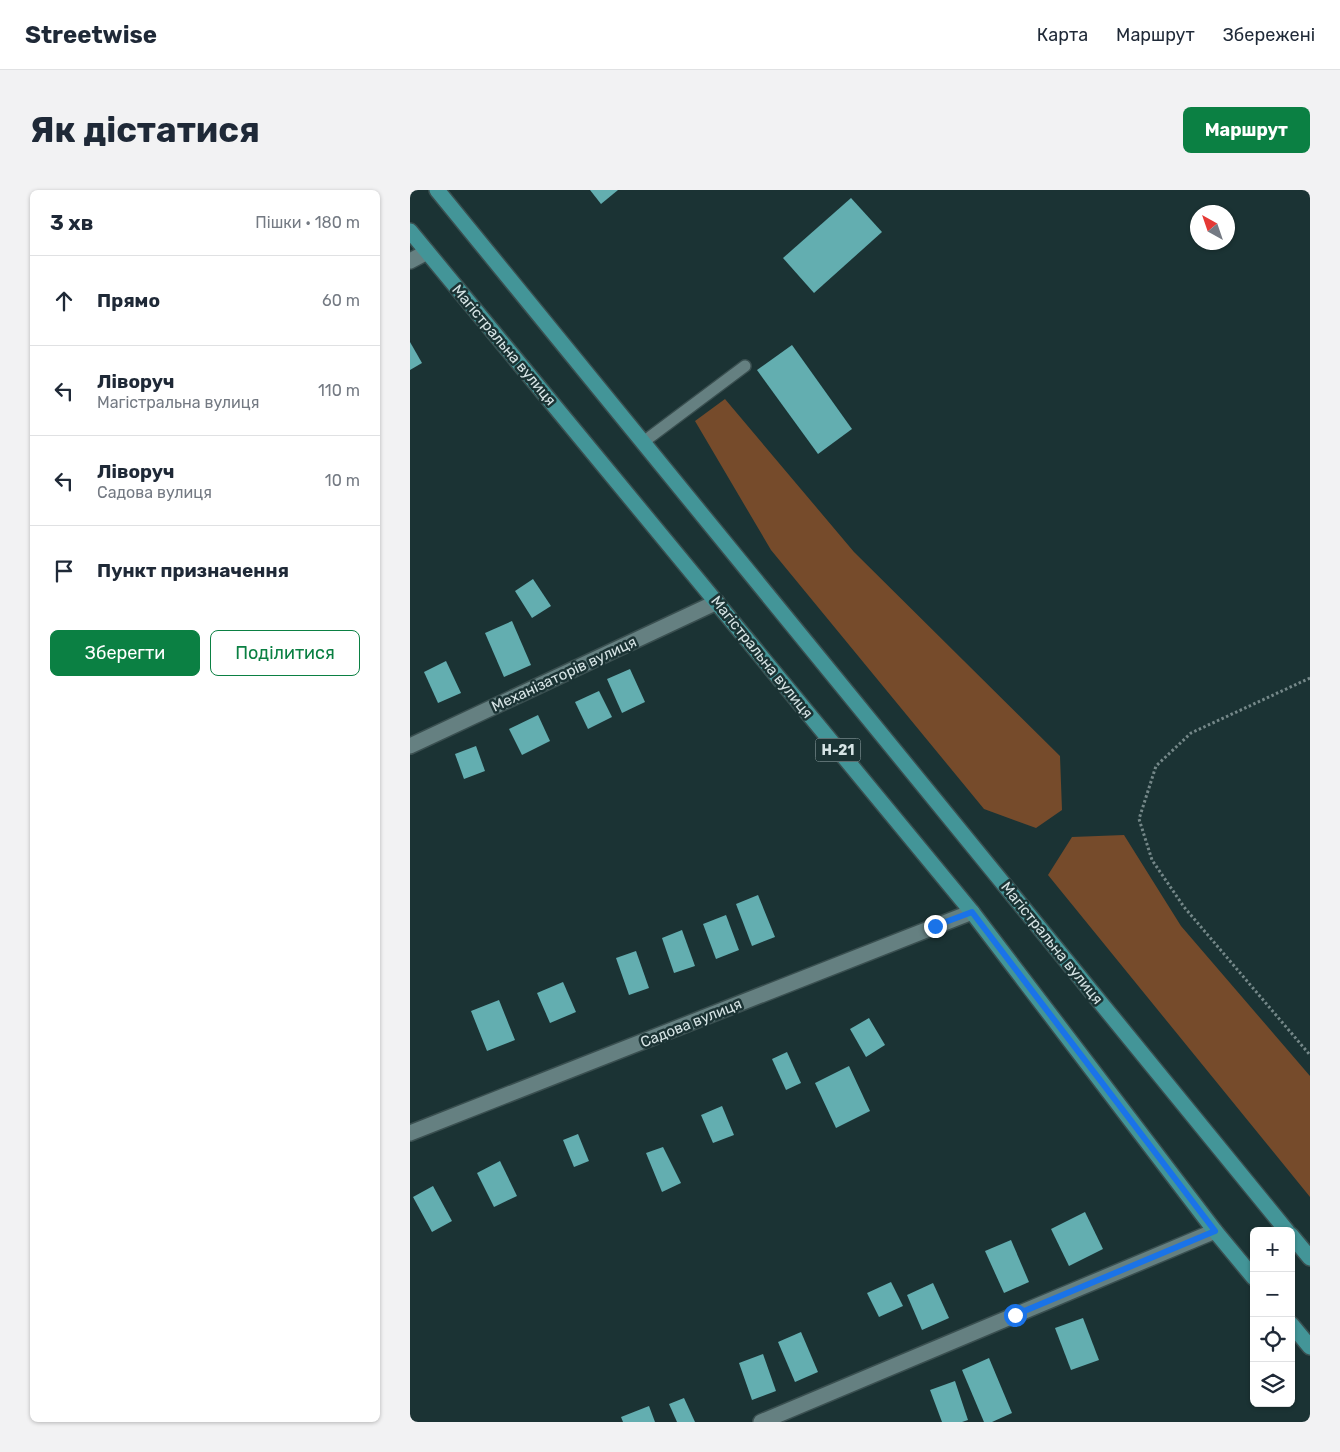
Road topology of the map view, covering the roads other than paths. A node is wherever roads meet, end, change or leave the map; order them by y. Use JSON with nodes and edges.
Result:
{"nodes":[{"id":1,"x":436,"y":190,"type":"edge"},
{"id":2,"x":410,"y":231,"type":"edge"},
{"id":3,"x":427,"y":252,"type":"junction"},
{"id":4,"x":410,"y":261,"type":"edge"},
{"id":5,"x":745,"y":366,"type":"dead end"},
{"id":6,"x":642,"y":443,"type":"junction"},
{"id":7,"x":717,"y":602,"type":"junction"},
{"id":8,"x":410,"y":746,"type":"edge"},
{"id":9,"x":972,"y":912,"type":"junction"},
{"id":10,"x":410,"y":1134,"type":"edge"},
{"id":11,"x":1284,"y":1227,"type":"edge"},
{"id":12,"x":1215,"y":1231,"type":"junction"},
{"id":13,"x":1295,"y":1240,"type":"edge"},
{"id":14,"x":1310,"y":1258,"type":"edge"},
{"id":15,"x":1250,"y":1273,"type":"edge"},
{"id":16,"x":1295,"y":1329,"type":"edge"},
{"id":17,"x":1310,"y":1347,"type":"edge"},
{"id":18,"x":761,"y":1422,"type":"edge"}],
"edges":[{"from":1,"to":6,"type":"main road","name":"Магістральна вулиця","number":"Н-21"},
{"from":2,"to":3,"type":"main road","name":"Магістральна вулиця","number":"Н-21"},
{"from":3,"to":4,"type":"street"},
{"from":3,"to":7,"type":"main road","name":"Магістральна вулиця","number":"Н-21"},
{"from":5,"to":6,"type":"lane"},
{"from":6,"to":11,"type":"main road","name":"Магістральна вулиця","number":"Н-21"},
{"from":7,"to":8,"type":"street","name":"Механізаторів вулиця"},
{"from":7,"to":9,"type":"main road","name":"Магістральна вулиця","number":"Н-21"},
{"from":9,"to":10,"type":"street","name":"Садова вулиця"},
{"from":9,"to":12,"type":"main road","name":"Магістральна вулиця","number":"Н-21"},
{"from":12,"to":15,"type":"main road","name":"Магістральна вулиця","number":"Н-21"},
{"from":12,"to":18,"type":"street"},
{"from":13,"to":14,"type":"main road"},
{"from":16,"to":17,"type":"main road"}]}
